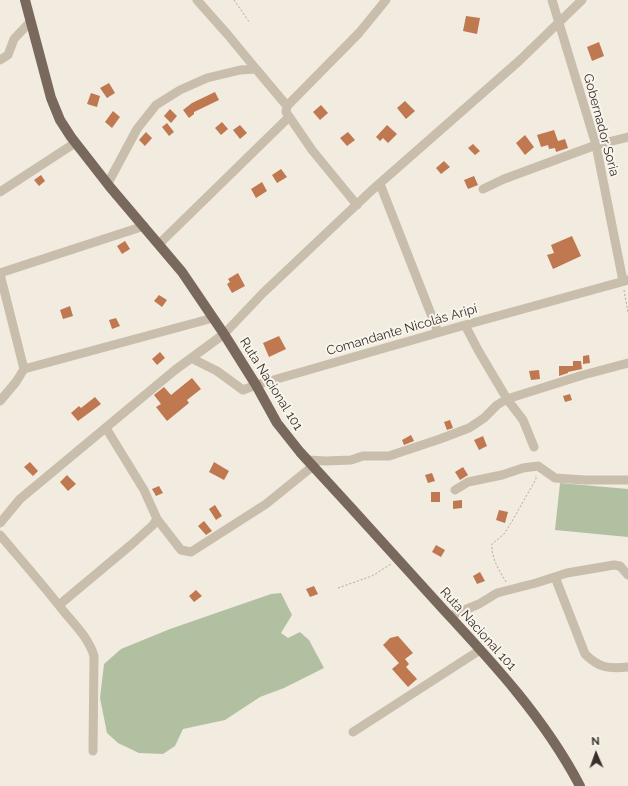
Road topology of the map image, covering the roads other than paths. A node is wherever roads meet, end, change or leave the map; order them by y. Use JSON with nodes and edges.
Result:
{"nodes":[{"id":1,"x":25,"y":0,"type":"edge"},
{"id":2,"x":197,"y":0,"type":"edge"},
{"id":3,"x":386,"y":0,"type":"edge"},
{"id":4,"x":552,"y":0,"type":"edge"},
{"id":5,"x":582,"y":0,"type":"edge"},
{"id":6,"x":30,"y":22,"type":"junction"},
{"id":7,"x":559,"y":22,"type":"junction"},
{"id":8,"x":0,"y":60,"type":"edge"},
{"id":9,"x":256,"y":69,"type":"junction"},
{"id":10,"x":287,"y":106,"type":"junction"},
{"id":11,"x":289,"y":117,"type":"junction"},
{"id":12,"x":628,"y":137,"type":"edge"},
{"id":13,"x":75,"y":143,"type":"junction"},
{"id":14,"x":596,"y":144,"type":"junction"},
{"id":15,"x":108,"y":183,"type":"junction"},
{"id":16,"x":380,"y":184,"type":"junction"},
{"id":17,"x":483,"y":189,"type":"dead end"},
{"id":18,"x":0,"y":192,"type":"edge"},
{"id":19,"x":357,"y":205,"type":"junction"},
{"id":20,"x":144,"y":226,"type":"junction"},
{"id":21,"x":159,"y":244,"type":"junction"},
{"id":22,"x":0,"y":274,"type":"edge"},
{"id":23,"x":626,"y":281,"type":"edge"},
{"id":24,"x":213,"y":318,"type":"junction"},
{"id":25,"x":465,"y":325,"type":"junction"},
{"id":26,"x":438,"y":332,"type":"junction"},
{"id":27,"x":224,"y":334,"type":"junction"},
{"id":28,"x":190,"y":358,"type":"junction"},
{"id":29,"x":628,"y":363,"type":"edge"},
{"id":30,"x":24,"y":369,"type":"junction"},
{"id":31,"x":256,"y":385,"type":"junction"},
{"id":32,"x":507,"y":399,"type":"junction"},
{"id":33,"x":0,"y":401,"type":"edge"},
{"id":34,"x":106,"y":428,"type":"junction"},
{"id":35,"x":534,"y":447,"type":"dead end"},
{"id":36,"x":310,"y":463,"type":"junction"},
{"id":37,"x":628,"y":480,"type":"edge"},
{"id":38,"x":455,"y":490,"type":"dead end"},
{"id":39,"x":157,"y":519,"type":"junction"},
{"id":40,"x":0,"y":523,"type":"edge"},
{"id":41,"x":0,"y":535,"type":"edge"},
{"id":42,"x":628,"y":576,"type":"edge"},
{"id":43,"x":555,"y":577,"type":"junction"},
{"id":44,"x":58,"y":605,"type":"junction"},
{"id":45,"x":450,"y":616,"type":"junction"},
{"id":46,"x":480,"y":650,"type":"junction"},
{"id":47,"x":628,"y":667,"type":"edge"},
{"id":48,"x":353,"y":732,"type":"dead end"},
{"id":49,"x":93,"y":751,"type":"dead end"},
{"id":50,"x":578,"y":785,"type":"edge"}],
"edges":[{"from":1,"to":6,"type":"main road","name":"Ruta Nacional 101"},
{"from":2,"to":9,"type":"street"},
{"from":3,"to":10,"type":"street"},
{"from":4,"to":7,"type":"street","name":"Gobernador Soria"},
{"from":5,"to":7,"type":"street"},
{"from":6,"to":8,"type":"street"},
{"from":6,"to":13,"type":"main road","name":"Ruta Nacional 101"},
{"from":7,"to":14,"type":"street","name":"Gobernador Soria"},
{"from":7,"to":16,"type":"street"},
{"from":9,"to":10,"type":"street"},
{"from":9,"to":15,"type":"street"},
{"from":10,"to":11,"type":"street"},
{"from":11,"to":19,"type":"street"},
{"from":11,"to":21,"type":"street"},
{"from":12,"to":14,"type":"street"},
{"from":13,"to":15,"type":"main road","name":"Ruta Nacional 101"},
{"from":13,"to":18,"type":"street"},
{"from":14,"to":17,"type":"street"},
{"from":14,"to":23,"type":"street","name":"Gobernador Soria"},
{"from":15,"to":20,"type":"main road","name":"Ruta Nacional 101"},
{"from":16,"to":19,"type":"street"},
{"from":16,"to":26,"type":"street"},
{"from":19,"to":27,"type":"street"},
{"from":20,"to":21,"type":"main road","name":"Ruta Nacional 101"},
{"from":20,"to":22,"type":"street"},
{"from":21,"to":24,"type":"main road","name":"Ruta Nacional 101"},
{"from":22,"to":30,"type":"street"},
{"from":23,"to":25,"type":"street","name":"Comandante Nicolás Aripí"},
{"from":24,"to":27,"type":"main road","name":"Ruta Nacional 101"},
{"from":24,"to":30,"type":"street"},
{"from":25,"to":26,"type":"street","name":"Comandante Nicolás Aripí"},
{"from":25,"to":32,"type":"street"},
{"from":26,"to":31,"type":"street","name":"Comandante Nicolás Aripí"},
{"from":27,"to":28,"type":"street"},
{"from":27,"to":31,"type":"main road","name":"Ruta Nacional 101"},
{"from":28,"to":31,"type":"street","name":"Comandante Nicolás Aripí"},
{"from":28,"to":34,"type":"street"},
{"from":29,"to":32,"type":"street"},
{"from":30,"to":33,"type":"street"},
{"from":31,"to":36,"type":"main road","name":"Ruta Nacional 101"},
{"from":32,"to":35,"type":"street"},
{"from":32,"to":36,"type":"street"},
{"from":34,"to":39,"type":"street"},
{"from":34,"to":40,"type":"street"},
{"from":36,"to":39,"type":"street"},
{"from":36,"to":45,"type":"main road","name":"Ruta Nacional 101"},
{"from":37,"to":38,"type":"street"},
{"from":39,"to":44,"type":"street"},
{"from":41,"to":44,"type":"street"},
{"from":42,"to":43,"type":"street"},
{"from":43,"to":45,"type":"street"},
{"from":43,"to":47,"type":"street"},
{"from":44,"to":49,"type":"street"},
{"from":45,"to":46,"type":"main road","name":"Ruta Nacional 101"},
{"from":46,"to":48,"type":"street"},
{"from":46,"to":50,"type":"main road","name":"Ruta Nacional 101"}]}
